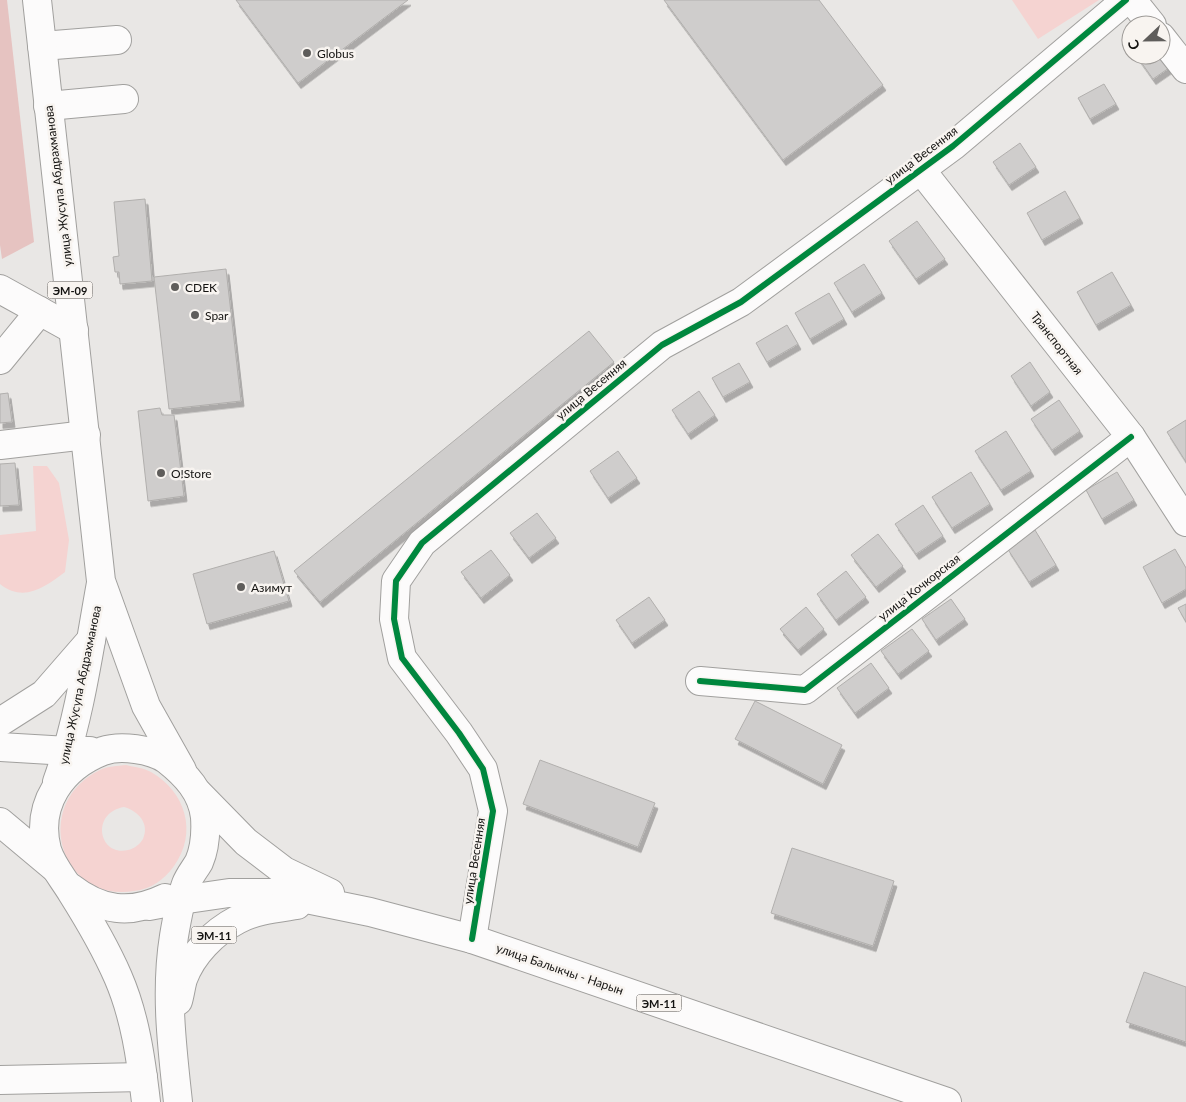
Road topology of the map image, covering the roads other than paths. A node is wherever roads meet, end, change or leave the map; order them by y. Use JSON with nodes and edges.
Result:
{"nodes":[{"id":1,"x":36,"y":0,"type":"edge"},
{"id":2,"x":1126,"y":0,"type":"edge"},
{"id":3,"x":1132,"y":0,"type":"edge"},
{"id":4,"x":1144,"y":15,"type":"edge"},
{"id":5,"x":117,"y":40,"type":"dead end"},
{"id":6,"x":42,"y":46,"type":"junction"},
{"id":7,"x":1171,"y":50,"type":"edge"},
{"id":8,"x":1186,"y":69,"type":"edge"},
{"id":9,"x":124,"y":99,"type":"dead end"},
{"id":10,"x":48,"y":106,"type":"junction"},
{"id":11,"x":920,"y":170,"type":"junction"},
{"id":12,"x":0,"y":289,"type":"edge"},
{"id":13,"x":40,"y":311,"type":"junction"},
{"id":14,"x":74,"y":330,"type":"junction"},
{"id":15,"x":0,"y":360,"type":"edge"},
{"id":16,"x":86,"y":435,"type":"junction"},
{"id":17,"x":1131,"y":438,"type":"junction"},
{"id":18,"x":0,"y":445,"type":"edge"},
{"id":19,"x":1186,"y":522,"type":"edge"},
{"id":20,"x":101,"y":581,"type":"junction"},
{"id":21,"x":91,"y":640,"type":"junction"},
{"id":22,"x":700,"y":681,"type":"dead end"},
{"id":23,"x":0,"y":722,"type":"edge"},
{"id":24,"x":0,"y":747,"type":"edge"},
{"id":25,"x":107,"y":750,"type":"junction"},
{"id":26,"x":68,"y":752,"type":"junction"},
{"id":27,"x":190,"y":783,"type":"junction"},
{"id":28,"x":55,"y":788,"type":"junction"},
{"id":29,"x":0,"y":822,"type":"edge"},
{"id":30,"x":61,"y":876,"type":"junction"},
{"id":31,"x":184,"y":890,"type":"junction"},
{"id":32,"x":318,"y":901,"type":"junction"},
{"id":33,"x":370,"y":912,"type":"junction"},
{"id":34,"x":472,"y":939,"type":"junction"},
{"id":35,"x":171,"y":1034,"type":"junction"},
{"id":36,"x":0,"y":1080,"type":"edge"},
{"id":37,"x":145,"y":1090,"type":"edge"},
{"id":38,"x":178,"y":1102,"type":"edge"},
{"id":39,"x":947,"y":1102,"type":"edge"}],
"edges":[{"from":1,"to":6,"type":"main road","name":"улица Жусупа Абдрахманова","number":"ЭМ-09"},
{"from":2,"to":11,"type":"main road","name":"улица Весенняя"},
{"from":3,"to":4,"type":"main road"},
{"from":5,"to":6,"type":"main road"},
{"from":6,"to":10,"type":"main road","name":"улица Жусупа Абдрахманова","number":"ЭМ-09"},
{"from":7,"to":8,"type":"main road"},
{"from":9,"to":10,"type":"main road"},
{"from":10,"to":14,"type":"main road","name":"улица Жусупа Абдрахманова","number":"ЭМ-09"},
{"from":11,"to":17,"type":"main road","name":"Транспортная"},
{"from":11,"to":34,"type":"main road","name":"улица Весенняя"},
{"from":12,"to":13,"type":"main road"},
{"from":13,"to":14,"type":"main road"},
{"from":13,"to":15,"type":"main road"},
{"from":14,"to":16,"type":"main road","name":"улица Жусупа Абдрахманова","number":"ЭМ-09"},
{"from":16,"to":18,"type":"main road"},
{"from":16,"to":20,"type":"main road","name":"улица Жусупа Абдрахманова","number":"ЭМ-09"},
{"from":17,"to":19,"type":"main road","name":"Транспортная"},
{"from":17,"to":22,"type":"main road","name":"улица Кочкорская"},
{"from":20,"to":21,"type":"main road","name":"улица Жусупа Абдрахманова","number":"ЭМ-09"},
{"from":20,"to":27,"type":"main road","name":"улица Жусупа Абдрахманова","number":"ЭМ-09"},
{"from":21,"to":23,"type":"main road"},
{"from":21,"to":26,"type":"main road","name":"улица Жусупа Абдрахманова","number":"ЭМ-09"},
{"from":24,"to":26,"type":"main road"},
{"from":25,"to":26,"type":"main road"},
{"from":25,"to":27,"type":"main road","number":"ЭМ-11"},
{"from":25,"to":28,"type":"main road","number":"ЭМ-11"},
{"from":26,"to":28,"type":"main road","name":"улица Жусупа Абдрахманова","number":"ЭМ-09"},
{"from":27,"to":31,"type":"main road","number":"ЭМ-11"},
{"from":27,"to":33,"type":"main road","name":"улица Балыкчы - Нарын","number":"ЭМ-11"},
{"from":28,"to":30,"type":"main road","number":"ЭМ-11"},
{"from":29,"to":30,"type":"main road"},
{"from":30,"to":31,"type":"main road","name":"улица Балыкчы - Нарын","number":"ЭМ-11"},
{"from":30,"to":37,"type":"main road","number":"ЭМ-11"},
{"from":31,"to":32,"type":"main road","name":"улица Балыкчы - Нарын","number":"ЭМ-11"},
{"from":31,"to":35,"type":"main road","number":"ЭМ-11"},
{"from":32,"to":33,"type":"main road","name":"улица Балыкчы - Нарын","number":"ЭМ-11"},
{"from":32,"to":35,"type":"main road","number":"ЭМ-11"},
{"from":33,"to":34,"type":"main road","name":"улица Балыкчы - Нарын","number":"ЭМ-11"},
{"from":34,"to":39,"type":"main road","name":"улица Балыкчы - Нарын","number":"ЭМ-11"},
{"from":35,"to":38,"type":"main road","number":"ЭМ-11"},
{"from":36,"to":37,"type":"main road"}]}
